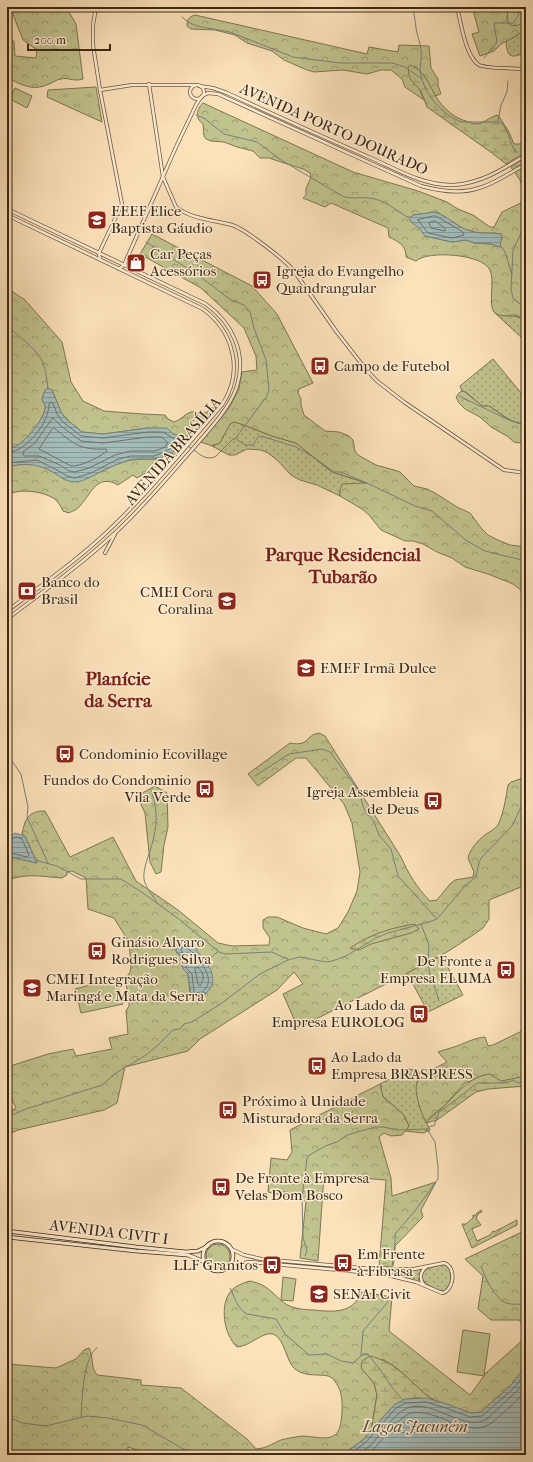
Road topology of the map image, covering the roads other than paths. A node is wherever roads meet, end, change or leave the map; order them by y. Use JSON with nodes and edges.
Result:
{"nodes":[{"id":1,"x":96,"y":7,"type":"edge"},
{"id":2,"x":457,"y":7,"type":"edge"},
{"id":3,"x":526,"y":69,"type":"edge"},
{"id":4,"x":149,"y":84,"type":"junction"},
{"id":5,"x":198,"y":86,"type":"junction"},
{"id":6,"x":100,"y":90,"type":"junction"},
{"id":7,"x":202,"y":96,"type":"junction"},
{"id":8,"x":526,"y":154,"type":"edge"},
{"id":9,"x":526,"y":164,"type":"edge"},
{"id":10,"x":163,"y":178,"type":"junction"},
{"id":11,"x":7,"y":209,"type":"edge"},
{"id":12,"x":13,"y":211,"type":"junction"},
{"id":13,"x":7,"y":214,"type":"edge"},
{"id":14,"x":50,"y":229,"type":"junction"},
{"id":15,"x":41,"y":231,"type":"junction"},
{"id":16,"x":56,"y":232,"type":"junction"},
{"id":17,"x":49,"y":235,"type":"junction"},
{"id":18,"x":99,"y":253,"type":"junction"},
{"id":19,"x":100,"y":259,"type":"junction"},
{"id":20,"x":124,"y":264,"type":"junction"},
{"id":21,"x":118,"y":269,"type":"junction"},
{"id":22,"x":526,"y":473,"type":"edge"},
{"id":23,"x":117,"y":532,"type":"junction"},
{"id":24,"x":105,"y":553,"type":"dead end"},
{"id":25,"x":7,"y":611,"type":"edge"},
{"id":26,"x":7,"y":619,"type":"edge"},
{"id":27,"x":7,"y":1231,"type":"edge"},
{"id":28,"x":7,"y":1237,"type":"edge"},
{"id":29,"x":208,"y":1246,"type":"junction"},
{"id":30,"x":231,"y":1249,"type":"junction"},
{"id":31,"x":205,"y":1262,"type":"junction"},
{"id":32,"x":229,"y":1266,"type":"junction"},
{"id":33,"x":426,"y":1267,"type":"junction"},
{"id":34,"x":425,"y":1286,"type":"junction"}],
"edges":[{"from":1,"to":6,"type":"street"},
{"from":2,"to":3,"type":"street"},
{"from":4,"to":5,"type":"street","name":"AVENIDA PORTO DOURADO"},
{"from":4,"to":6,"type":"street","name":"AVENIDA PORTO DOURADO"},
{"from":4,"to":10,"type":"street"},
{"from":5,"to":7,"type":"street"},
{"from":5,"to":7,"type":"street"},
{"from":5,"to":8,"type":"street","name":"AVENIDA PORTO DOURADO"},
{"from":6,"to":18,"type":"street"},
{"from":7,"to":9,"type":"street","name":"AVENIDA PORTO DOURADO"},
{"from":7,"to":10,"type":"street"},
{"from":10,"to":20,"type":"street"},
{"from":10,"to":22,"type":"street"},
{"from":11,"to":12,"type":"street","name":"AVENIDA BRASÍLIA"},
{"from":12,"to":13,"type":"street"},
{"from":12,"to":14,"type":"street","name":"AVENIDA BRASÍLIA"},
{"from":13,"to":15,"type":"street","name":"AVENIDA BRASÍLIA"},
{"from":14,"to":15,"type":"street"},
{"from":14,"to":16,"type":"street","name":"AVENIDA BRASÍLIA"},
{"from":15,"to":17,"type":"street","name":"AVENIDA BRASÍLIA"},
{"from":16,"to":17,"type":"street"},
{"from":16,"to":18,"type":"street","name":"AVENIDA BRASÍLIA"},
{"from":17,"to":19,"type":"street","name":"AVENIDA BRASÍLIA"},
{"from":18,"to":19,"type":"street"},
{"from":18,"to":20,"type":"street","name":"AVENIDA BRASÍLIA"},
{"from":19,"to":21,"type":"street","name":"AVENIDA BRASÍLIA"},
{"from":20,"to":21,"type":"street"},
{"from":20,"to":23,"type":"street","name":"AVENIDA BRASÍLIA"},
{"from":21,"to":25,"type":"street","name":"AVENIDA BRASÍLIA"},
{"from":23,"to":24,"type":"street"},
{"from":23,"to":26,"type":"street","name":"AVENIDA BRASÍLIA"},
{"from":27,"to":29,"type":"main road","name":"AVENIDA CIVIT I"},
{"from":28,"to":31,"type":"main road","name":"AVENIDA CIVIT I"},
{"from":29,"to":30,"type":"main road"},
{"from":29,"to":31,"type":"main road"},
{"from":30,"to":32,"type":"main road"},
{"from":30,"to":33,"type":"street"},
{"from":31,"to":32,"type":"main road"},
{"from":32,"to":34,"type":"street"},
{"from":33,"to":34,"type":"street"},
{"from":33,"to":34,"type":"street"}]}
